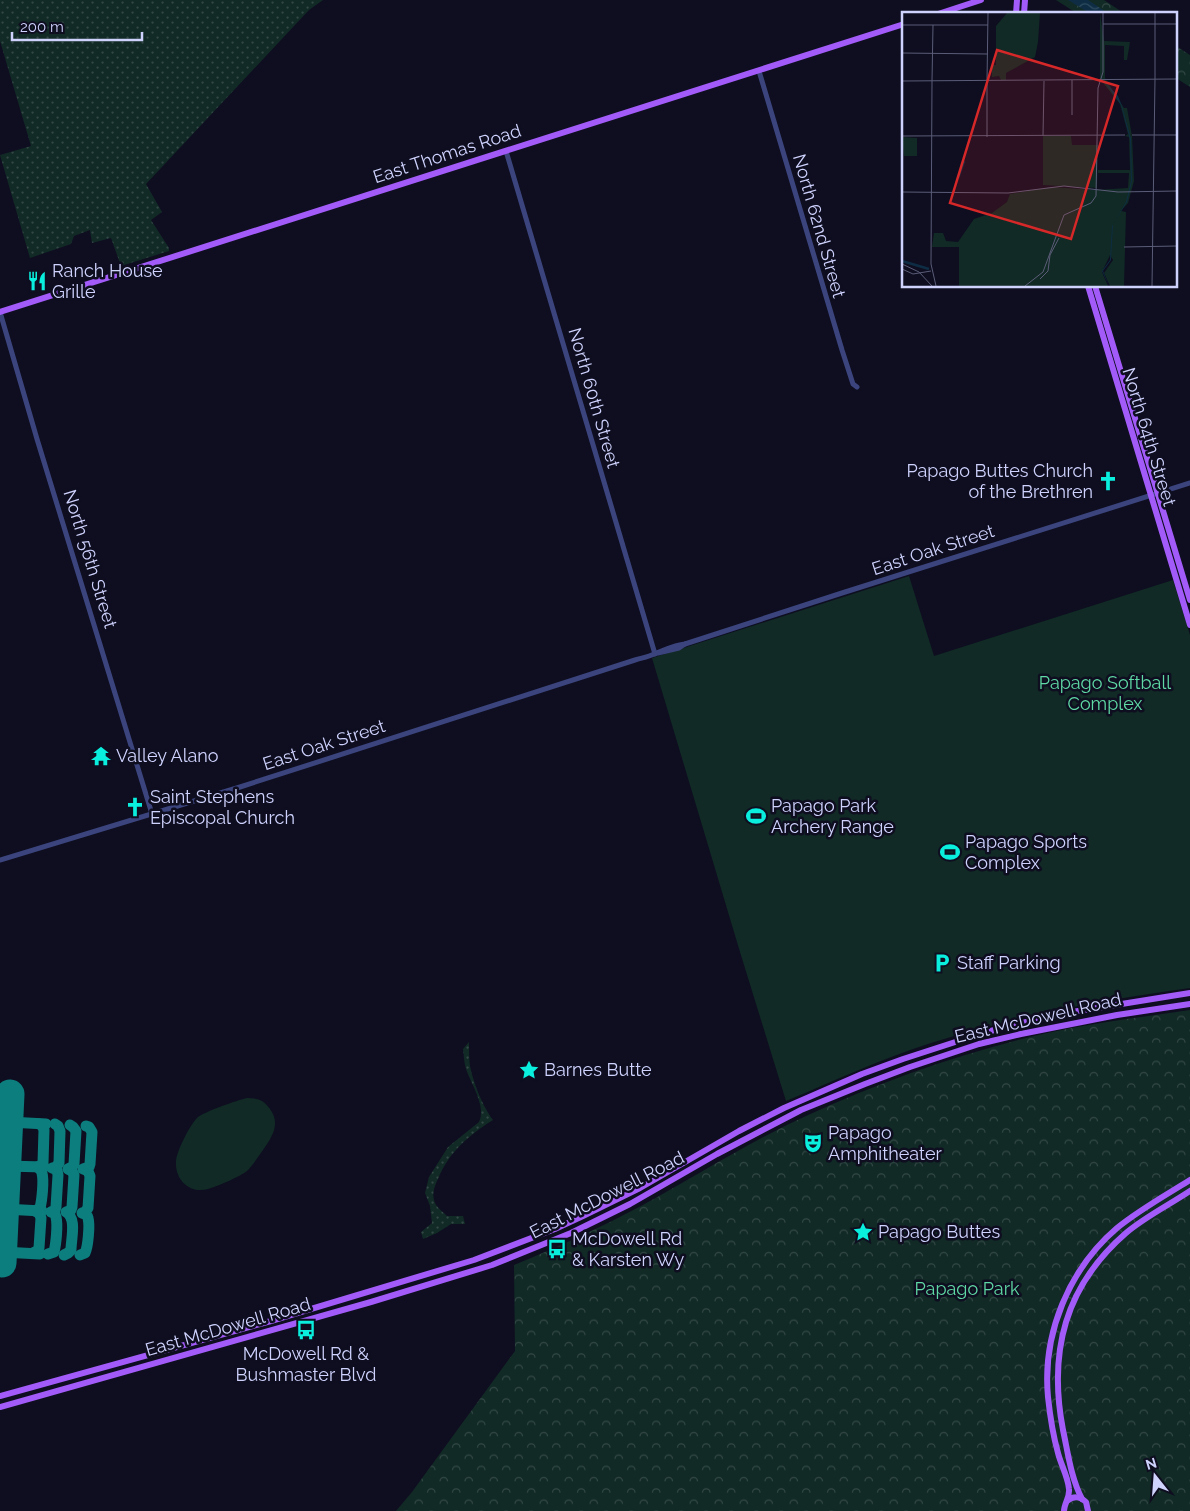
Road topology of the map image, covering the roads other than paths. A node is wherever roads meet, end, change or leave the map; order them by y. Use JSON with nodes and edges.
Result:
{"nodes":[{"id":1,"x":982,"y":0,"type":"edge"},
{"id":2,"x":944,"y":12,"type":"edge"},
{"id":3,"x":902,"y":25,"type":"edge"},
{"id":4,"x":759,"y":70,"type":"junction"},
{"id":5,"x":506,"y":151,"type":"junction"},
{"id":6,"x":1089,"y":288,"type":"edge"},
{"id":7,"x":1096,"y":288,"type":"edge"},
{"id":8,"x":0,"y":312,"type":"edge"},
{"id":9,"x":857,"y":387,"type":"dead end"},
{"id":10,"x":1190,"y":483,"type":"edge"},
{"id":11,"x":1154,"y":495,"type":"junction"},
{"id":12,"x":1190,"y":600,"type":"edge"},
{"id":13,"x":1190,"y":626,"type":"edge"},
{"id":14,"x":655,"y":654,"type":"junction"},
{"id":15,"x":152,"y":814,"type":"junction"},
{"id":16,"x":0,"y":860,"type":"edge"},
{"id":17,"x":1190,"y":993,"type":"edge"},
{"id":18,"x":1190,"y":1004,"type":"edge"},
{"id":19,"x":1190,"y":1180,"type":"edge"},
{"id":20,"x":1190,"y":1192,"type":"edge"},
{"id":21,"x":581,"y":1217,"type":"junction"},
{"id":22,"x":523,"y":1253,"type":"junction"},
{"id":23,"x":0,"y":1396,"type":"edge"},
{"id":24,"x":0,"y":1408,"type":"edge"},
{"id":25,"x":1082,"y":1499,"type":"junction"},
{"id":26,"x":1067,"y":1501,"type":"junction"},
{"id":27,"x":1064,"y":1510,"type":"edge"},
{"id":28,"x":1088,"y":1511,"type":"edge"}],
"edges":[{"from":1,"to":2,"type":"main road"},
{"from":3,"to":4,"type":"main road","name":"East Thomas Road"},
{"from":4,"to":5,"type":"main road","name":"East Thomas Road"},
{"from":4,"to":9,"type":"street","name":"North 62nd Street"},
{"from":5,"to":8,"type":"main road","name":"East Thomas Road"},
{"from":5,"to":14,"type":"street","name":"North 60th Street"},
{"from":6,"to":11,"type":"main road","name":"North 64th Street"},
{"from":7,"to":11,"type":"main road","name":"North 64th Street"},
{"from":8,"to":15,"type":"street","name":"North 56th Street"},
{"from":10,"to":11,"type":"street","name":"East Oak Street"},
{"from":11,"to":12,"type":"main road","name":"North 64th Street"},
{"from":11,"to":13,"type":"main road","name":"North 64th Street"},
{"from":11,"to":14,"type":"street","name":"East Oak Street"},
{"from":14,"to":15,"type":"street","name":"East Oak Street"},
{"from":15,"to":16,"type":"street","name":"East Oak Street"},
{"from":17,"to":21,"type":"main road","name":"East McDowell Road"},
{"from":18,"to":22,"type":"main road","name":"East McDowell Road"},
{"from":19,"to":26,"type":"main road"},
{"from":20,"to":25,"type":"main road"},
{"from":21,"to":22,"type":"main road"},
{"from":21,"to":23,"type":"main road","name":"East McDowell Road"},
{"from":22,"to":24,"type":"main road","name":"East McDowell Road"},
{"from":25,"to":26,"type":"main road"},
{"from":25,"to":28,"type":"main road"},
{"from":26,"to":27,"type":"main road"}]}
